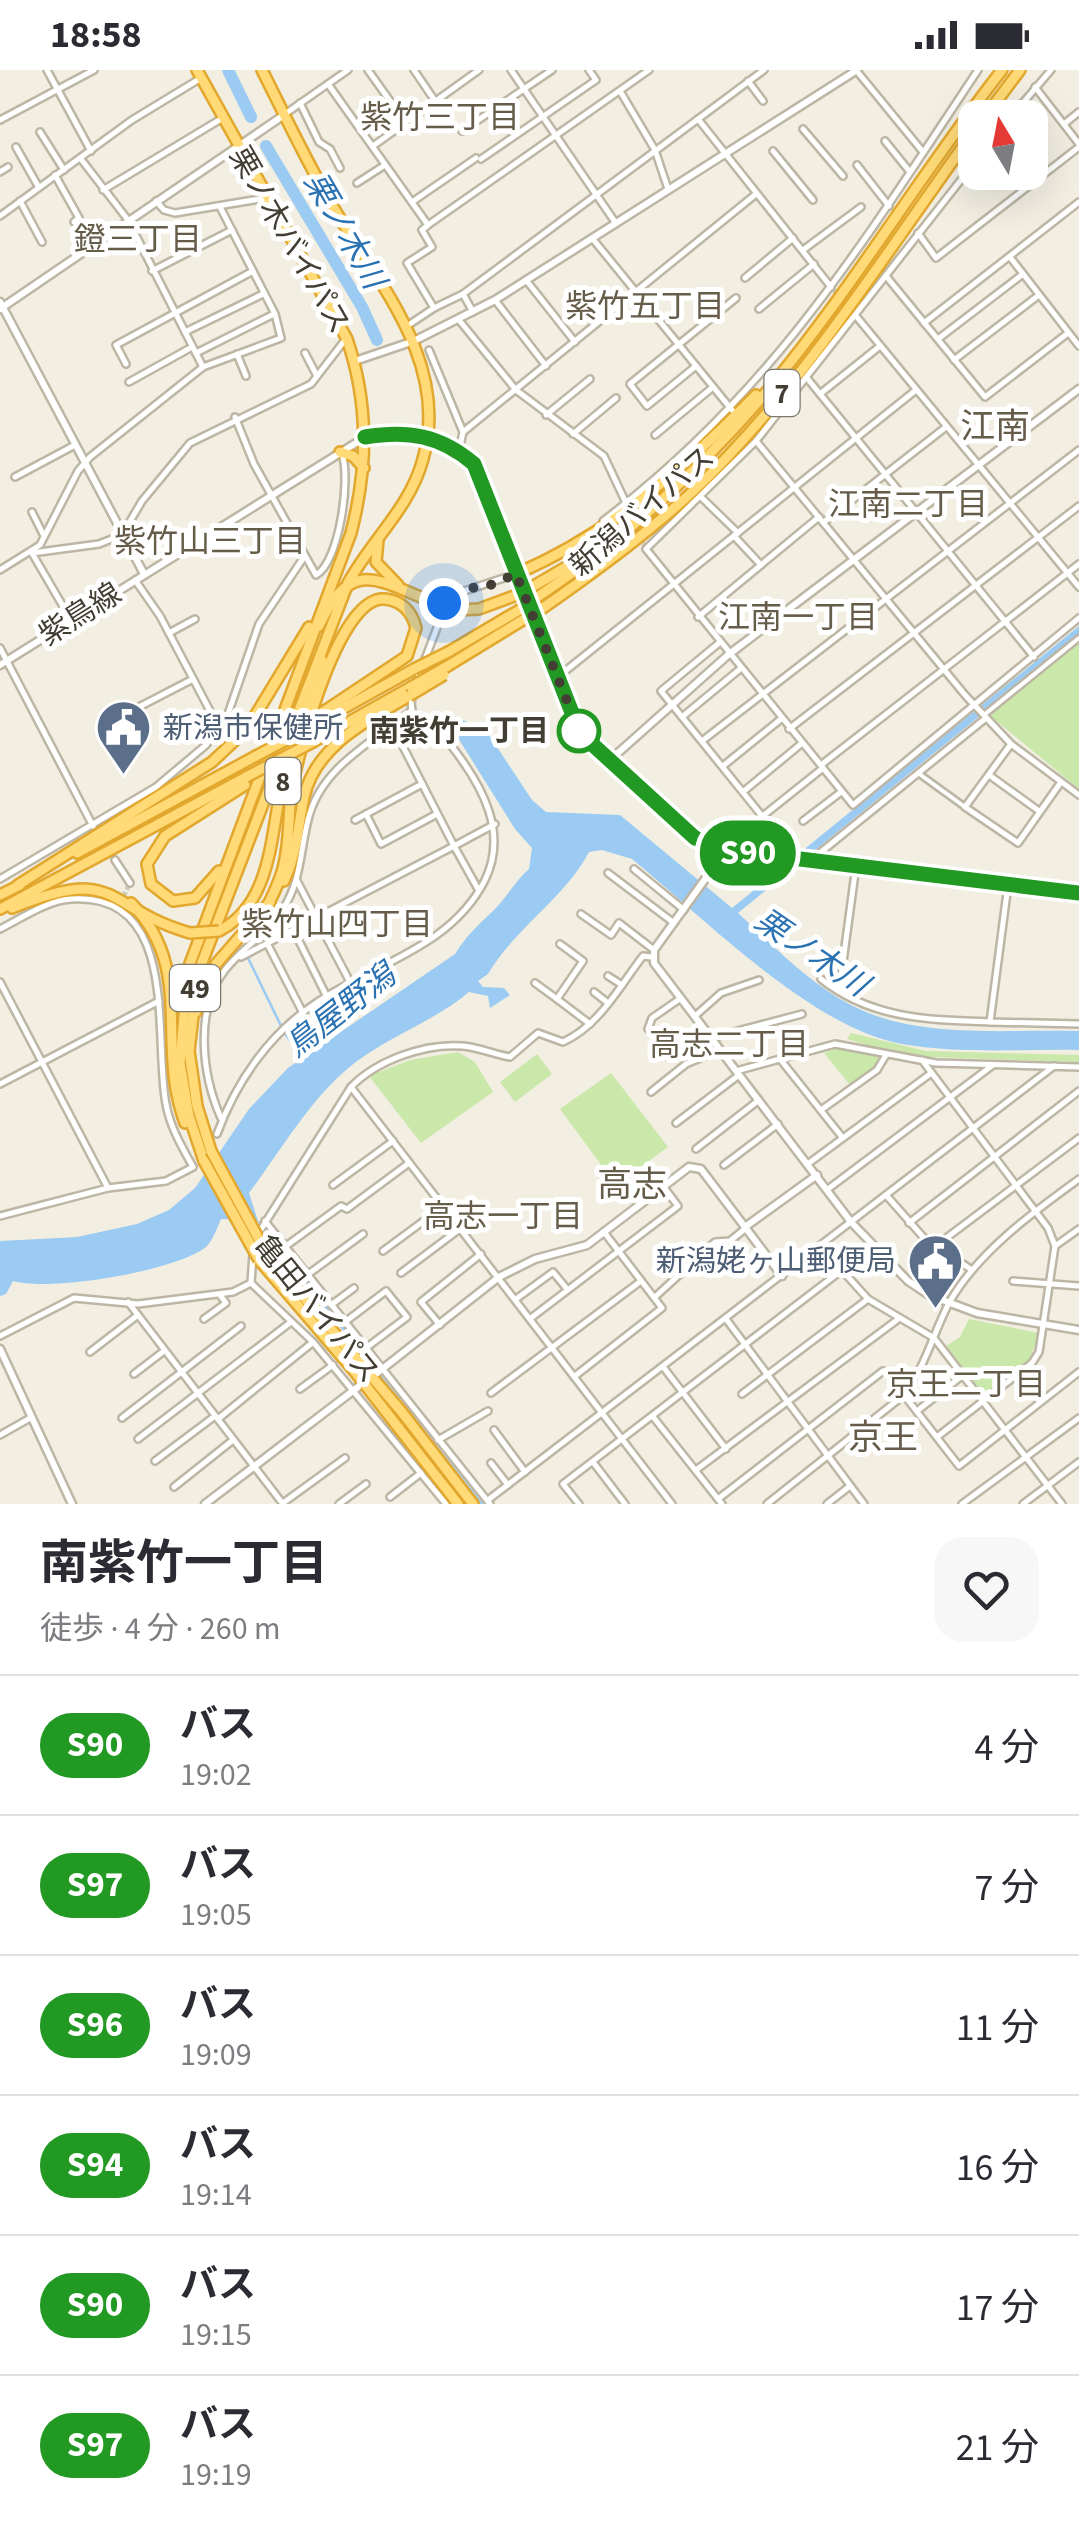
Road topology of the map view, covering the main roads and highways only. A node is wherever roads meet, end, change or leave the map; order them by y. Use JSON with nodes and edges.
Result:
{"nodes":[{"id":1,"x":262,"y":70,"type":"edge"},
{"id":2,"x":1002,"y":70,"type":"edge"},
{"id":3,"x":1020,"y":70,"type":"edge"},
{"id":4,"x":199,"y":74,"type":"edge"},
{"id":5,"x":998,"y":100,"type":"edge"},
{"id":6,"x":958,"y":153,"type":"edge"},
{"id":7,"x":794,"y":356,"type":"junction"},
{"id":8,"x":365,"y":437,"type":"junction"},
{"id":9,"x":428,"y":437,"type":"junction"},
{"id":10,"x":340,"y":452,"type":"road end"},
{"id":11,"x":364,"y":468,"type":"junction"},
{"id":12,"x":379,"y":538,"type":"junction"},
{"id":13,"x":617,"y":538,"type":"junction"},
{"id":14,"x":516,"y":574,"type":"junction"},
{"id":15,"x":348,"y":582,"type":"junction"},
{"id":16,"x":409,"y":592,"type":"junction"},
{"id":17,"x":322,"y":600,"type":"junction"},
{"id":18,"x":524,"y":614,"type":"junction"},
{"id":19,"x":334,"y":619,"type":"junction"},
{"id":20,"x":302,"y":666,"type":"junction"},
{"id":21,"x":410,"y":691,"type":"junction"},
{"id":22,"x":321,"y":717,"type":"junction"},
{"id":23,"x":287,"y":740,"type":"joint"},
{"id":24,"x":279,"y":751,"type":"junction"},
{"id":25,"x":260,"y":757,"type":"junction"},
{"id":26,"x":247,"y":781,"type":"junction"},
{"id":27,"x":228,"y":858,"type":"junction"},
{"id":28,"x":18,"y":886,"type":"junction"},
{"id":29,"x":1079,"y":893,"type":"edge"},
{"id":30,"x":0,"y":895,"type":"edge"},
{"id":31,"x":130,"y":903,"type":"junction"},
{"id":32,"x":267,"y":907,"type":"junction"},
{"id":33,"x":0,"y":911,"type":"edge"},
{"id":34,"x":190,"y":1024,"type":"junction"},
{"id":35,"x":205,"y":1155,"type":"junction"},
{"id":36,"x":263,"y":1257,"type":"junction"},
{"id":37,"x":458,"y":1504,"type":"edge"},
{"id":38,"x":473,"y":1504,"type":"edge"}],
"edges":[{"from":1,"to":9,"type":"highway","name":"栗ノ木バイパス"},
{"from":2,"to":7,"type":"highway","name":"新潟バイパス","number":"7"},
{"from":3,"to":5,"type":"highway"},
{"from":4,"to":8,"type":"highway","name":"栗ノ木バイパス"},
{"from":6,"to":18,"type":"highway","name":"新潟バイパス","number":"7","bridge":true},
{"from":7,"to":13,"type":"highway","name":"新潟バイパス","number":"7"},
{"from":7,"to":14,"type":"highway","number":"7"},
{"from":8,"to":9,"type":"main road"},
{"from":8,"to":11,"type":"highway","name":"栗ノ木バイパス"},
{"from":9,"to":12,"type":"highway","name":"栗ノ木バイパス"},
{"from":9,"to":14,"type":"main road"},
{"from":10,"to":11,"type":"highway"},
{"from":11,"to":17,"type":"highway","name":"栗ノ木バイパス"},
{"from":12,"to":15,"type":"highway","name":"栗ノ木バイパス"},
{"from":12,"to":16,"type":"highway","number":"7"},
{"from":13,"to":16,"type":"highway","number":"7","bridge":true},
{"from":13,"to":18,"type":"highway","name":"新潟バイパス","number":"7","bridge":true},
{"from":14,"to":29,"type":"main road"},
{"from":15,"to":16,"type":"highway"},
{"from":15,"to":19,"type":"highway","name":"栗ノ木バイパス"},
{"from":15,"to":20,"type":"highway"},
{"from":17,"to":20,"type":"highway","name":"栗ノ木バイパス"},
{"from":17,"to":28,"type":"highway","number":"8"},
{"from":18,"to":21,"type":"highway","name":"新潟バイパス","number":"7","bridge":true},
{"from":18,"to":22,"type":"highway","name":"新潟バイパス","number":"7","bridge":true},
{"from":19,"to":24,"type":"highway","name":"栗ノ木バイパス"},
{"from":19,"to":31,"type":"highway","number":"8","bridge":true},
{"from":20,"to":25,"type":"highway","name":"栗ノ木バイパス"},
{"from":21,"to":24,"type":"highway","name":"新潟バイパス","bridge":true},
{"from":21,"to":32,"type":"highway"},
{"from":22,"to":23,"type":"highway","name":"新潟バイパス","number":"7","bridge":true},
{"from":22,"to":24,"type":"highway","bridge":true},
{"from":22,"to":32,"type":"highway"},
{"from":23,"to":24,"type":"highway","name":"新潟バイパス","number":"8","bridge":true},
{"from":24,"to":25,"type":"highway","name":"新潟バイパス","number":"8","bridge":true},
{"from":24,"to":26,"type":"highway","bridge":true},
{"from":24,"to":34,"type":"highway","name":"亀田バイパス","number":"49"},
{"from":25,"to":27,"type":"highway","name":"亀田バイパス"},
{"from":25,"to":28,"type":"highway","name":"新潟バイパス","number":"8"},
{"from":26,"to":27,"type":"highway"},
{"from":26,"to":33,"type":"highway","number":"8"},
{"from":27,"to":35,"type":"highway","name":"亀田バイパス","number":"49"},
{"from":28,"to":30,"type":"highway","name":"新潟バイパス","number":"8"},
{"from":31,"to":33,"type":"highway","number":"8"},
{"from":31,"to":35,"type":"highway"},
{"from":32,"to":34,"type":"highway"},
{"from":34,"to":35,"type":"highway","name":"亀田バイパス","number":"49"},
{"from":35,"to":36,"type":"highway","name":"亀田バイパス","number":"49","bridge":true},
{"from":36,"to":37,"type":"highway","name":"亀田バイパス","number":"49"},
{"from":36,"to":38,"type":"highway","name":"亀田バイパス","number":"49"}]}
